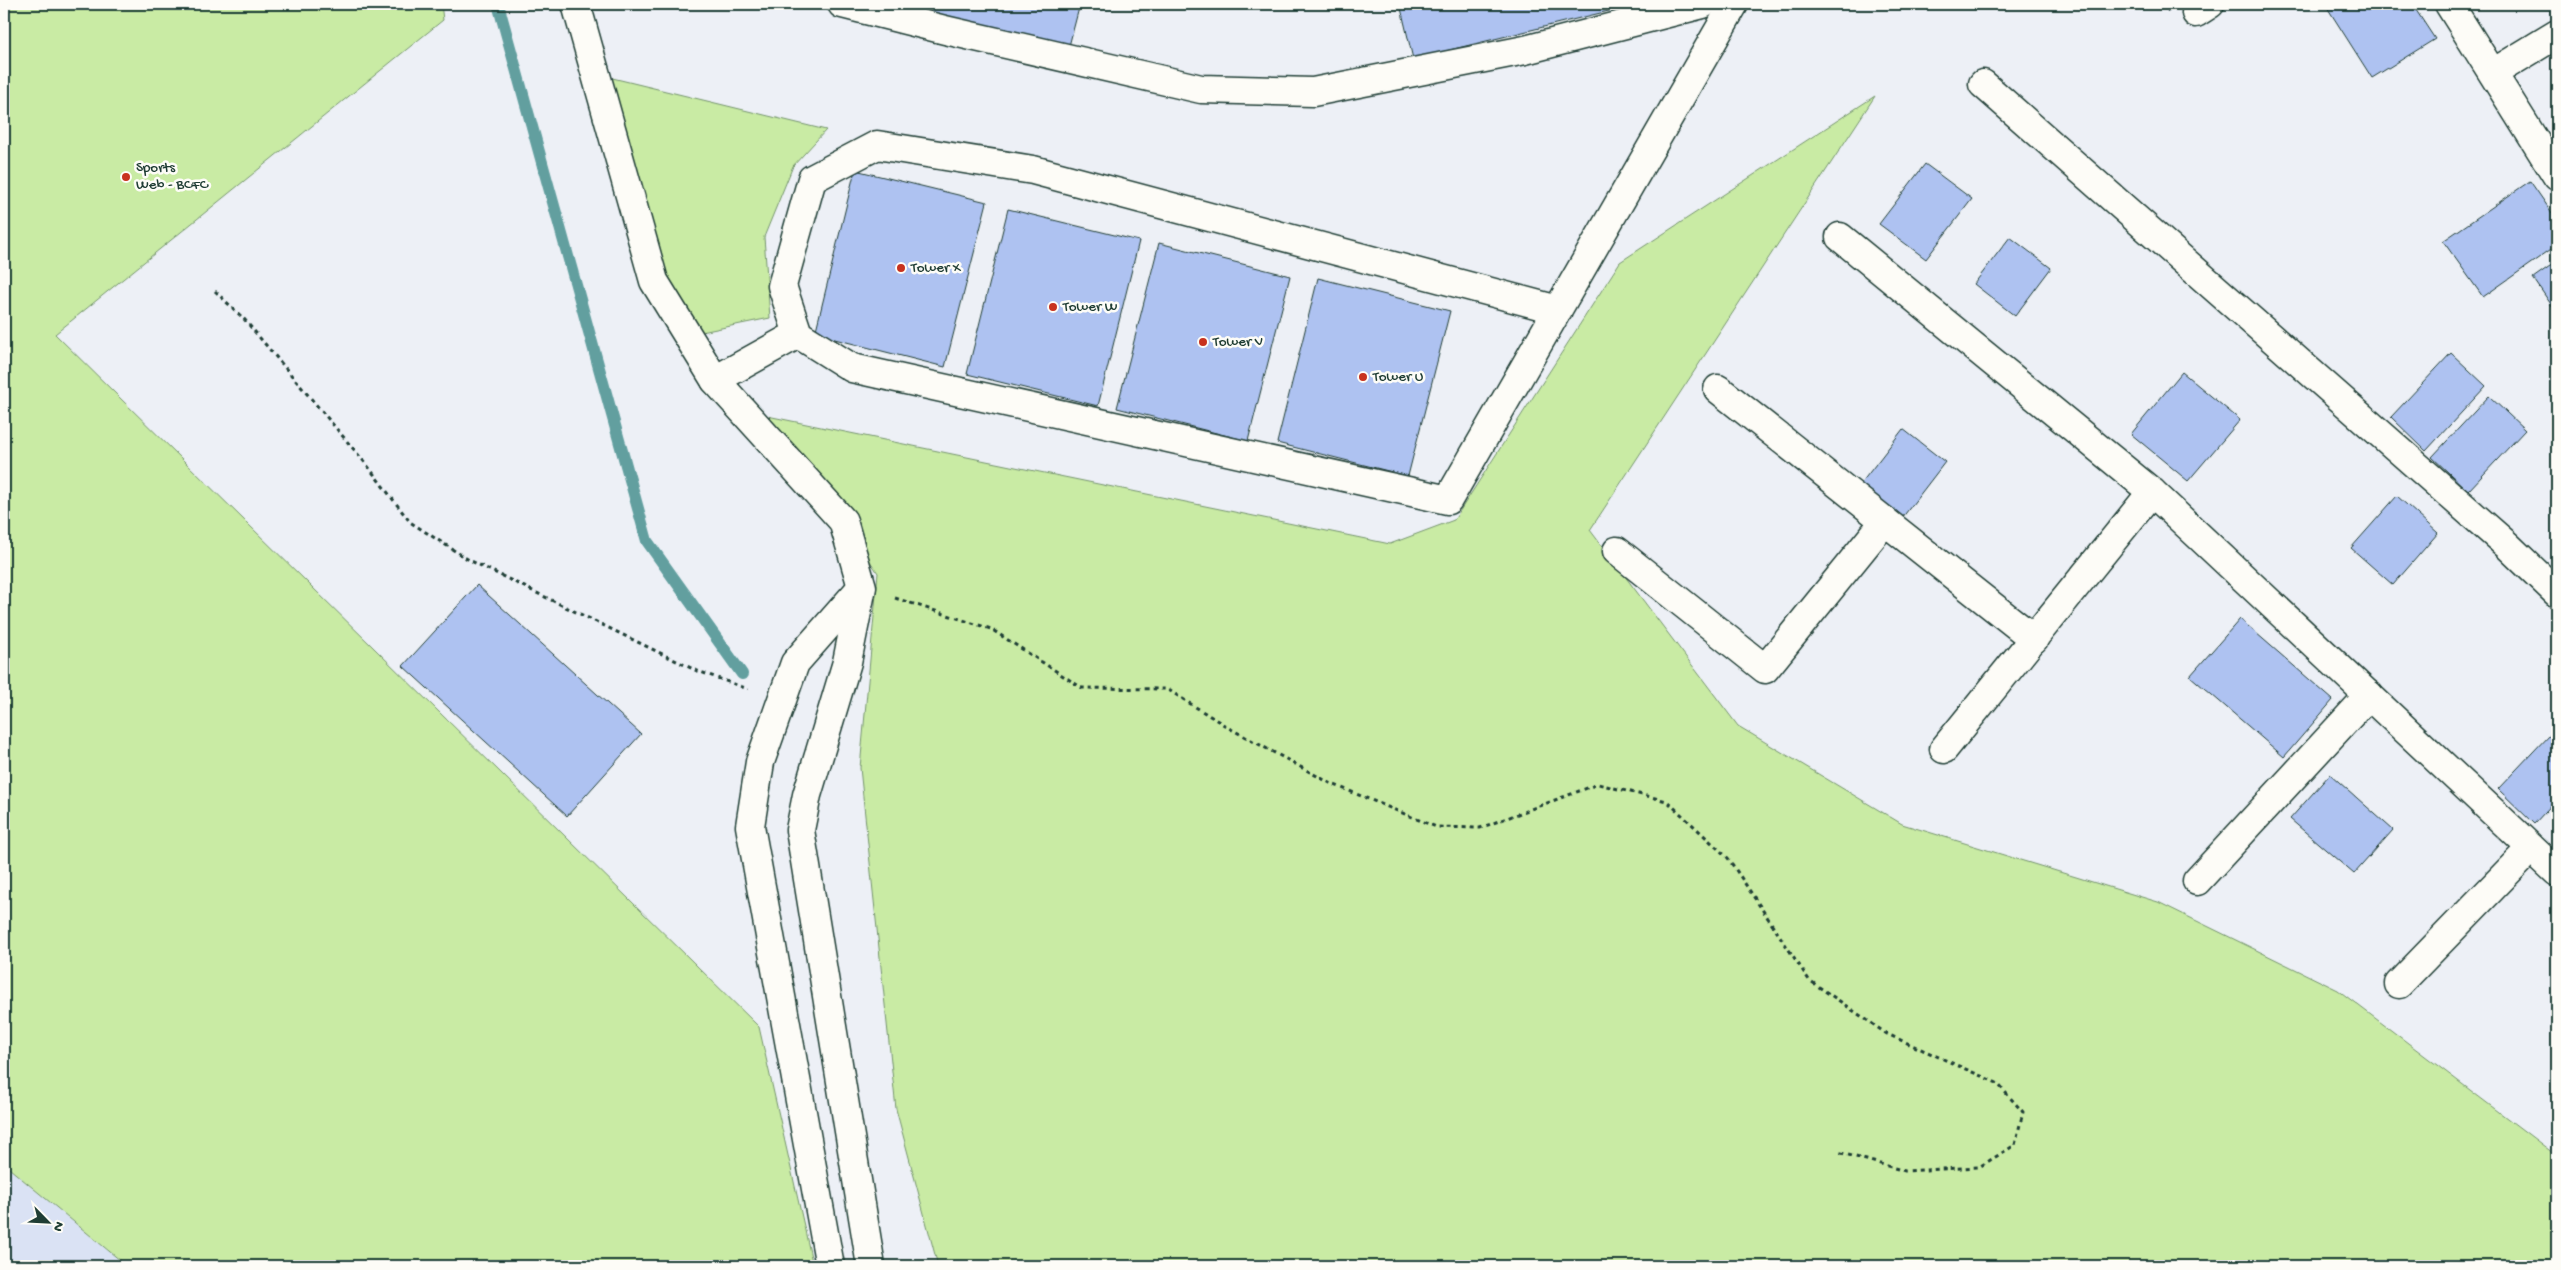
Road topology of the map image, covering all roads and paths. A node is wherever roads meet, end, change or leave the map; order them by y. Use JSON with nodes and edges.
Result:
{"nodes":[{"id":1,"x":576,"y":4,"type":"edge"},
{"id":2,"x":842,"y":4,"type":"edge"},
{"id":3,"x":1703,"y":4,"type":"edge"},
{"id":4,"x":1734,"y":4,"type":"edge"},
{"id":5,"x":2449,"y":4,"type":"edge"},
{"id":6,"x":2557,"y":34,"type":"edge"},
{"id":7,"x":2493,"y":73,"type":"junction"},
{"id":8,"x":1982,"y":84,"type":"dead end"},
{"id":9,"x":2557,"y":176,"type":"edge"},
{"id":10,"x":1840,"y":237,"type":"dead end"},
{"id":11,"x":215,"y":291,"type":"dead end"},
{"id":12,"x":1558,"y":310,"type":"junction"},
{"id":13,"x":798,"y":334,"type":"junction"},
{"id":14,"x":715,"y":380,"type":"junction"},
{"id":15,"x":1718,"y":389,"type":"dead end"},
{"id":16,"x":2152,"y":492,"type":"junction"},
{"id":17,"x":1885,"y":521,"type":"junction"},
{"id":18,"x":1617,"y":551,"type":"dead end"},
{"id":19,"x":862,"y":587,"type":"junction"},
{"id":20,"x":2557,"y":593,"type":"edge"},
{"id":21,"x":2034,"y":638,"type":"junction"},
{"id":22,"x":2368,"y":695,"type":"junction"},
{"id":23,"x":782,"y":701,"type":"junction"},
{"id":24,"x":1944,"y":749,"type":"dead end"},
{"id":25,"x":2531,"y":848,"type":"junction"},
{"id":26,"x":2557,"y":872,"type":"edge"},
{"id":27,"x":2197,"y":881,"type":"dead end"},
{"id":28,"x":2398,"y":984,"type":"dead end"},
{"id":29,"x":1838,"y":1152,"type":"dead end"},
{"id":30,"x":830,"y":1266,"type":"edge"},
{"id":31,"x":871,"y":1266,"type":"edge"}],
"edges":[{"from":1,"to":14,"type":"street"},
{"from":2,"to":3,"type":"street"},
{"from":4,"to":12,"type":"street"},
{"from":5,"to":7,"type":"street"},
{"from":6,"to":7,"type":"street"},
{"from":7,"to":9,"type":"street"},
{"from":8,"to":20,"type":"street"},
{"from":10,"to":16,"type":"street"},
{"from":11,"to":23,"type":"path"},
{"from":12,"to":13,"type":"street"},
{"from":12,"to":13,"type":"street"},
{"from":13,"to":14,"type":"street"},
{"from":14,"to":19,"type":"street"},
{"from":15,"to":17,"type":"street"},
{"from":16,"to":21,"type":"street"},
{"from":16,"to":22,"type":"street"},
{"from":17,"to":18,"type":"street"},
{"from":17,"to":21,"type":"street"},
{"from":19,"to":23,"type":"street"},
{"from":19,"to":29,"type":"path"},
{"from":19,"to":31,"type":"street"},
{"from":21,"to":24,"type":"street"},
{"from":22,"to":25,"type":"street"},
{"from":22,"to":27,"type":"street"},
{"from":23,"to":30,"type":"street"},
{"from":25,"to":26,"type":"street"},
{"from":25,"to":28,"type":"street"}]}
